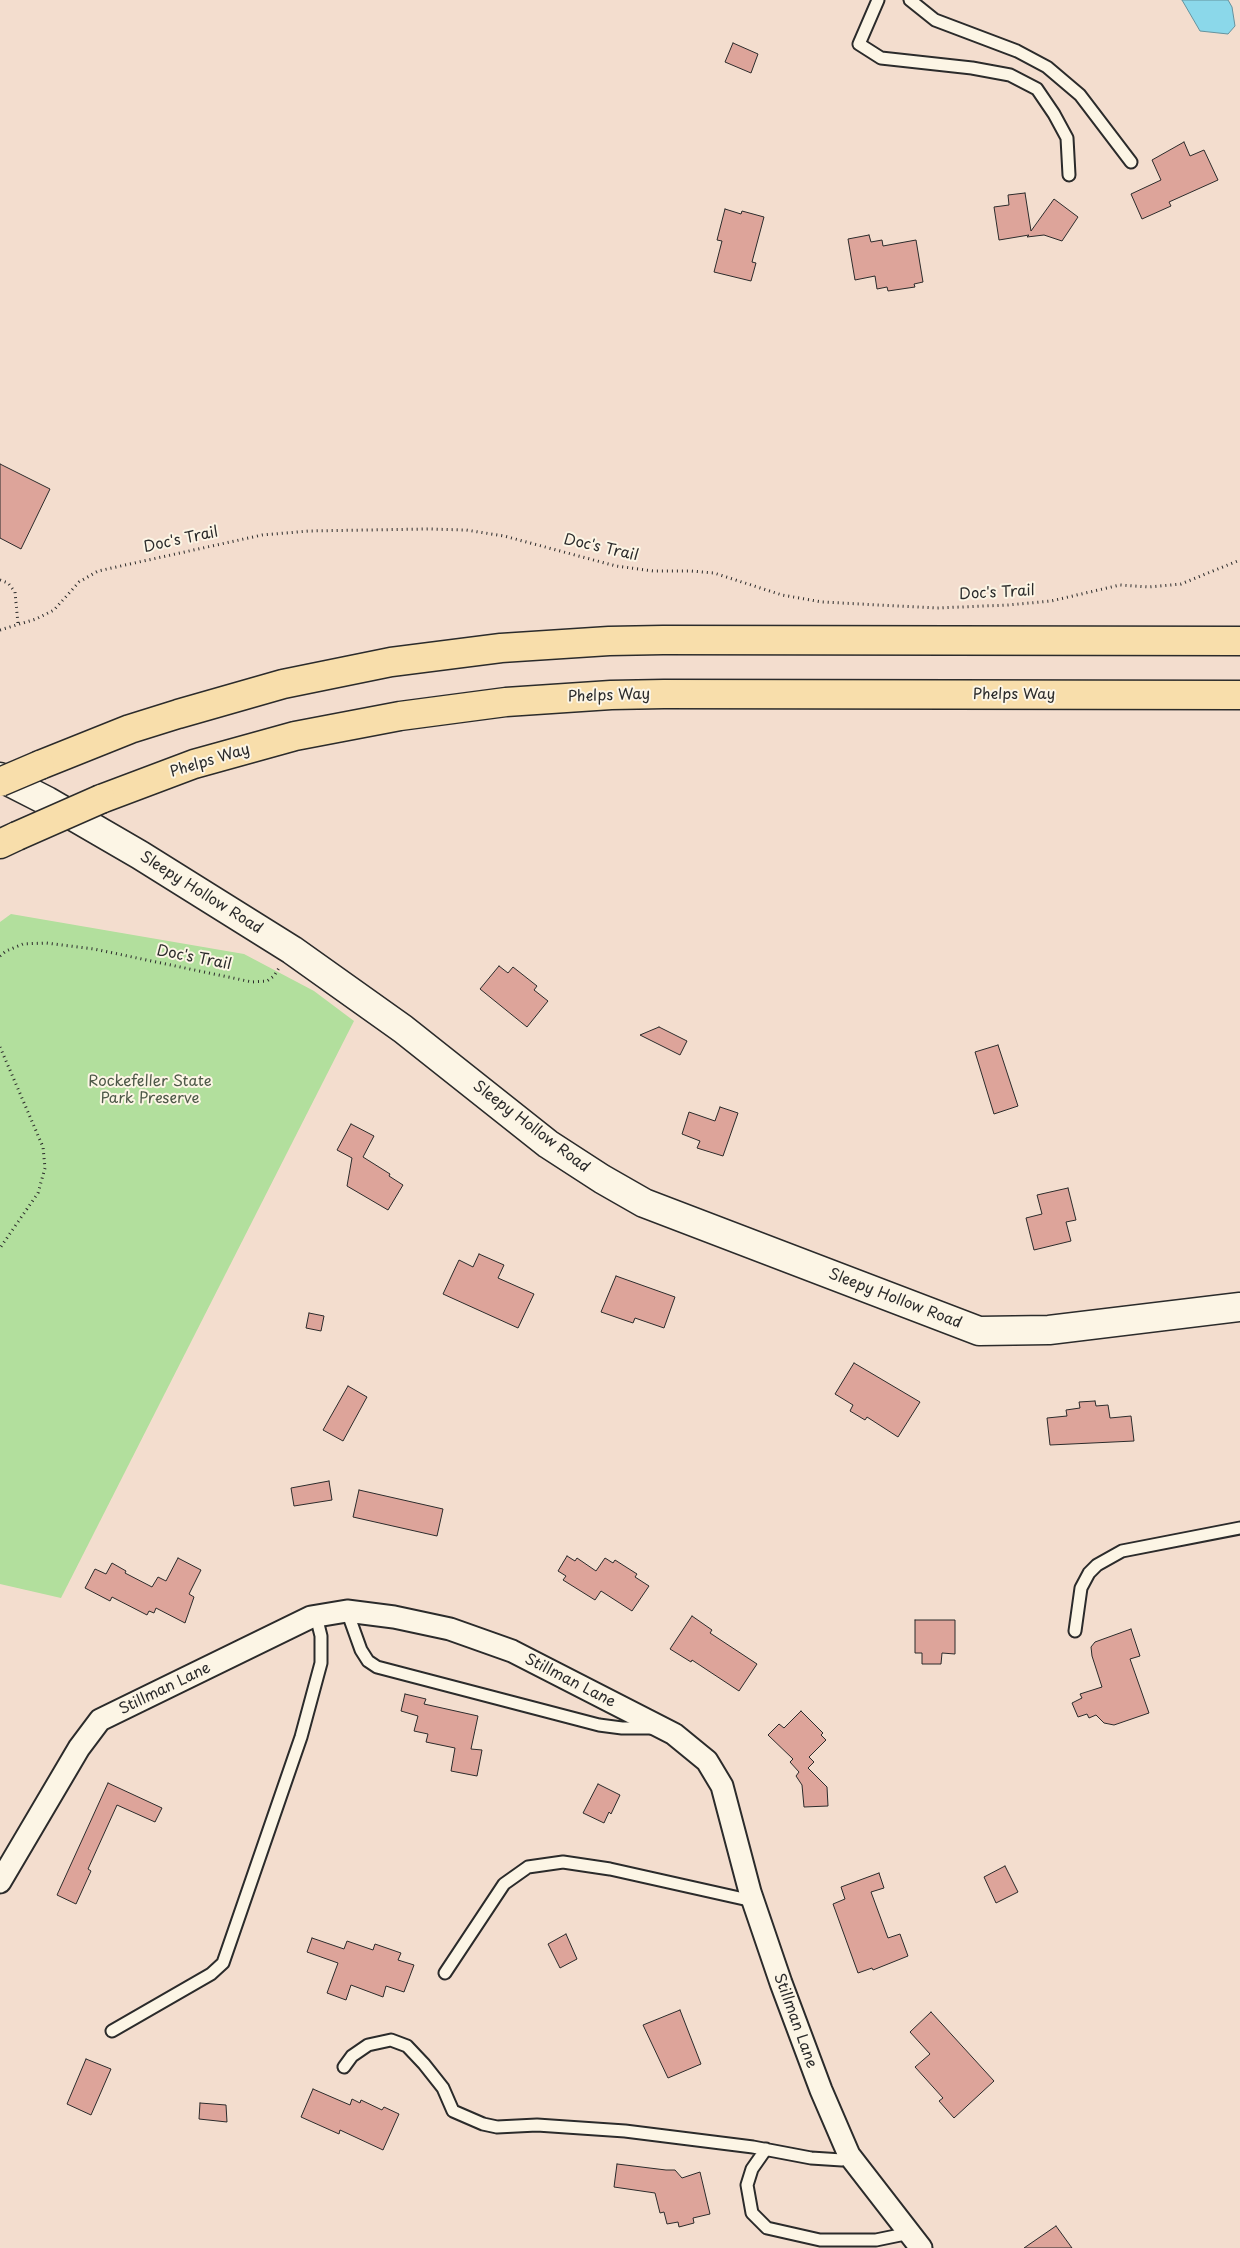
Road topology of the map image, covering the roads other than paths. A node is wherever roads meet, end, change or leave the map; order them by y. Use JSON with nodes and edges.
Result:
{"nodes":[{"id":1,"x":878,"y":0,"type":"edge"},
{"id":2,"x":910,"y":0,"type":"edge"},
{"id":3,"x":1131,"y":162,"type":"dead end"},
{"id":4,"x":1069,"y":175,"type":"dead end"},
{"id":5,"x":1240,"y":641,"type":"edge"},
{"id":6,"x":1240,"y":695,"type":"edge"},
{"id":7,"x":0,"y":777,"type":"edge"},
{"id":8,"x":0,"y":782,"type":"edge"},
{"id":9,"x":9,"y":840,"type":"edge"},
{"id":10,"x":1240,"y":1307,"type":"edge"},
{"id":11,"x":1240,"y":1528,"type":"edge"},
{"id":12,"x":347,"y":1611,"type":"junction"},
{"id":13,"x":316,"y":1616,"type":"junction"},
{"id":14,"x":1075,"y":1631,"type":"dead end"},
{"id":15,"x":660,"y":1727,"type":"junction"},
{"id":16,"x":0,"y":1882,"type":"edge"},
{"id":17,"x":753,"y":1901,"type":"junction"},
{"id":18,"x":444,"y":1973,"type":"dead end"},
{"id":19,"x":112,"y":2031,"type":"dead end"},
{"id":20,"x":344,"y":2067,"type":"dead end"},
{"id":21,"x":766,"y":2149,"type":"junction"},
{"id":22,"x":851,"y":2158,"type":"junction"},
{"id":23,"x":916,"y":2241,"type":"edge"}],
"edges":[{"from":1,"to":4,"type":"lane"},
{"from":2,"to":3,"type":"lane"},
{"from":5,"to":8,"type":"main road","bridge":true},
{"from":6,"to":9,"type":"main road","name":"Phelps Way","bridge":true},
{"from":7,"to":10,"type":"street","name":"Sleepy Hollow Road"},
{"from":11,"to":14,"type":"lane"},
{"from":12,"to":13,"type":"street","name":"Stillman Lane"},
{"from":12,"to":15,"type":"street","name":"Stillman Lane"},
{"from":12,"to":15,"type":"lane"},
{"from":13,"to":16,"type":"street","name":"Stillman Lane"},
{"from":13,"to":19,"type":"lane"},
{"from":15,"to":17,"type":"street","name":"Stillman Lane"},
{"from":17,"to":18,"type":"lane"},
{"from":17,"to":22,"type":"street","name":"Stillman Lane"},
{"from":20,"to":21,"type":"lane"},
{"from":21,"to":22,"type":"lane"},
{"from":21,"to":23,"type":"lane"},
{"from":22,"to":23,"type":"street","name":"Stillman Lane"}]}
